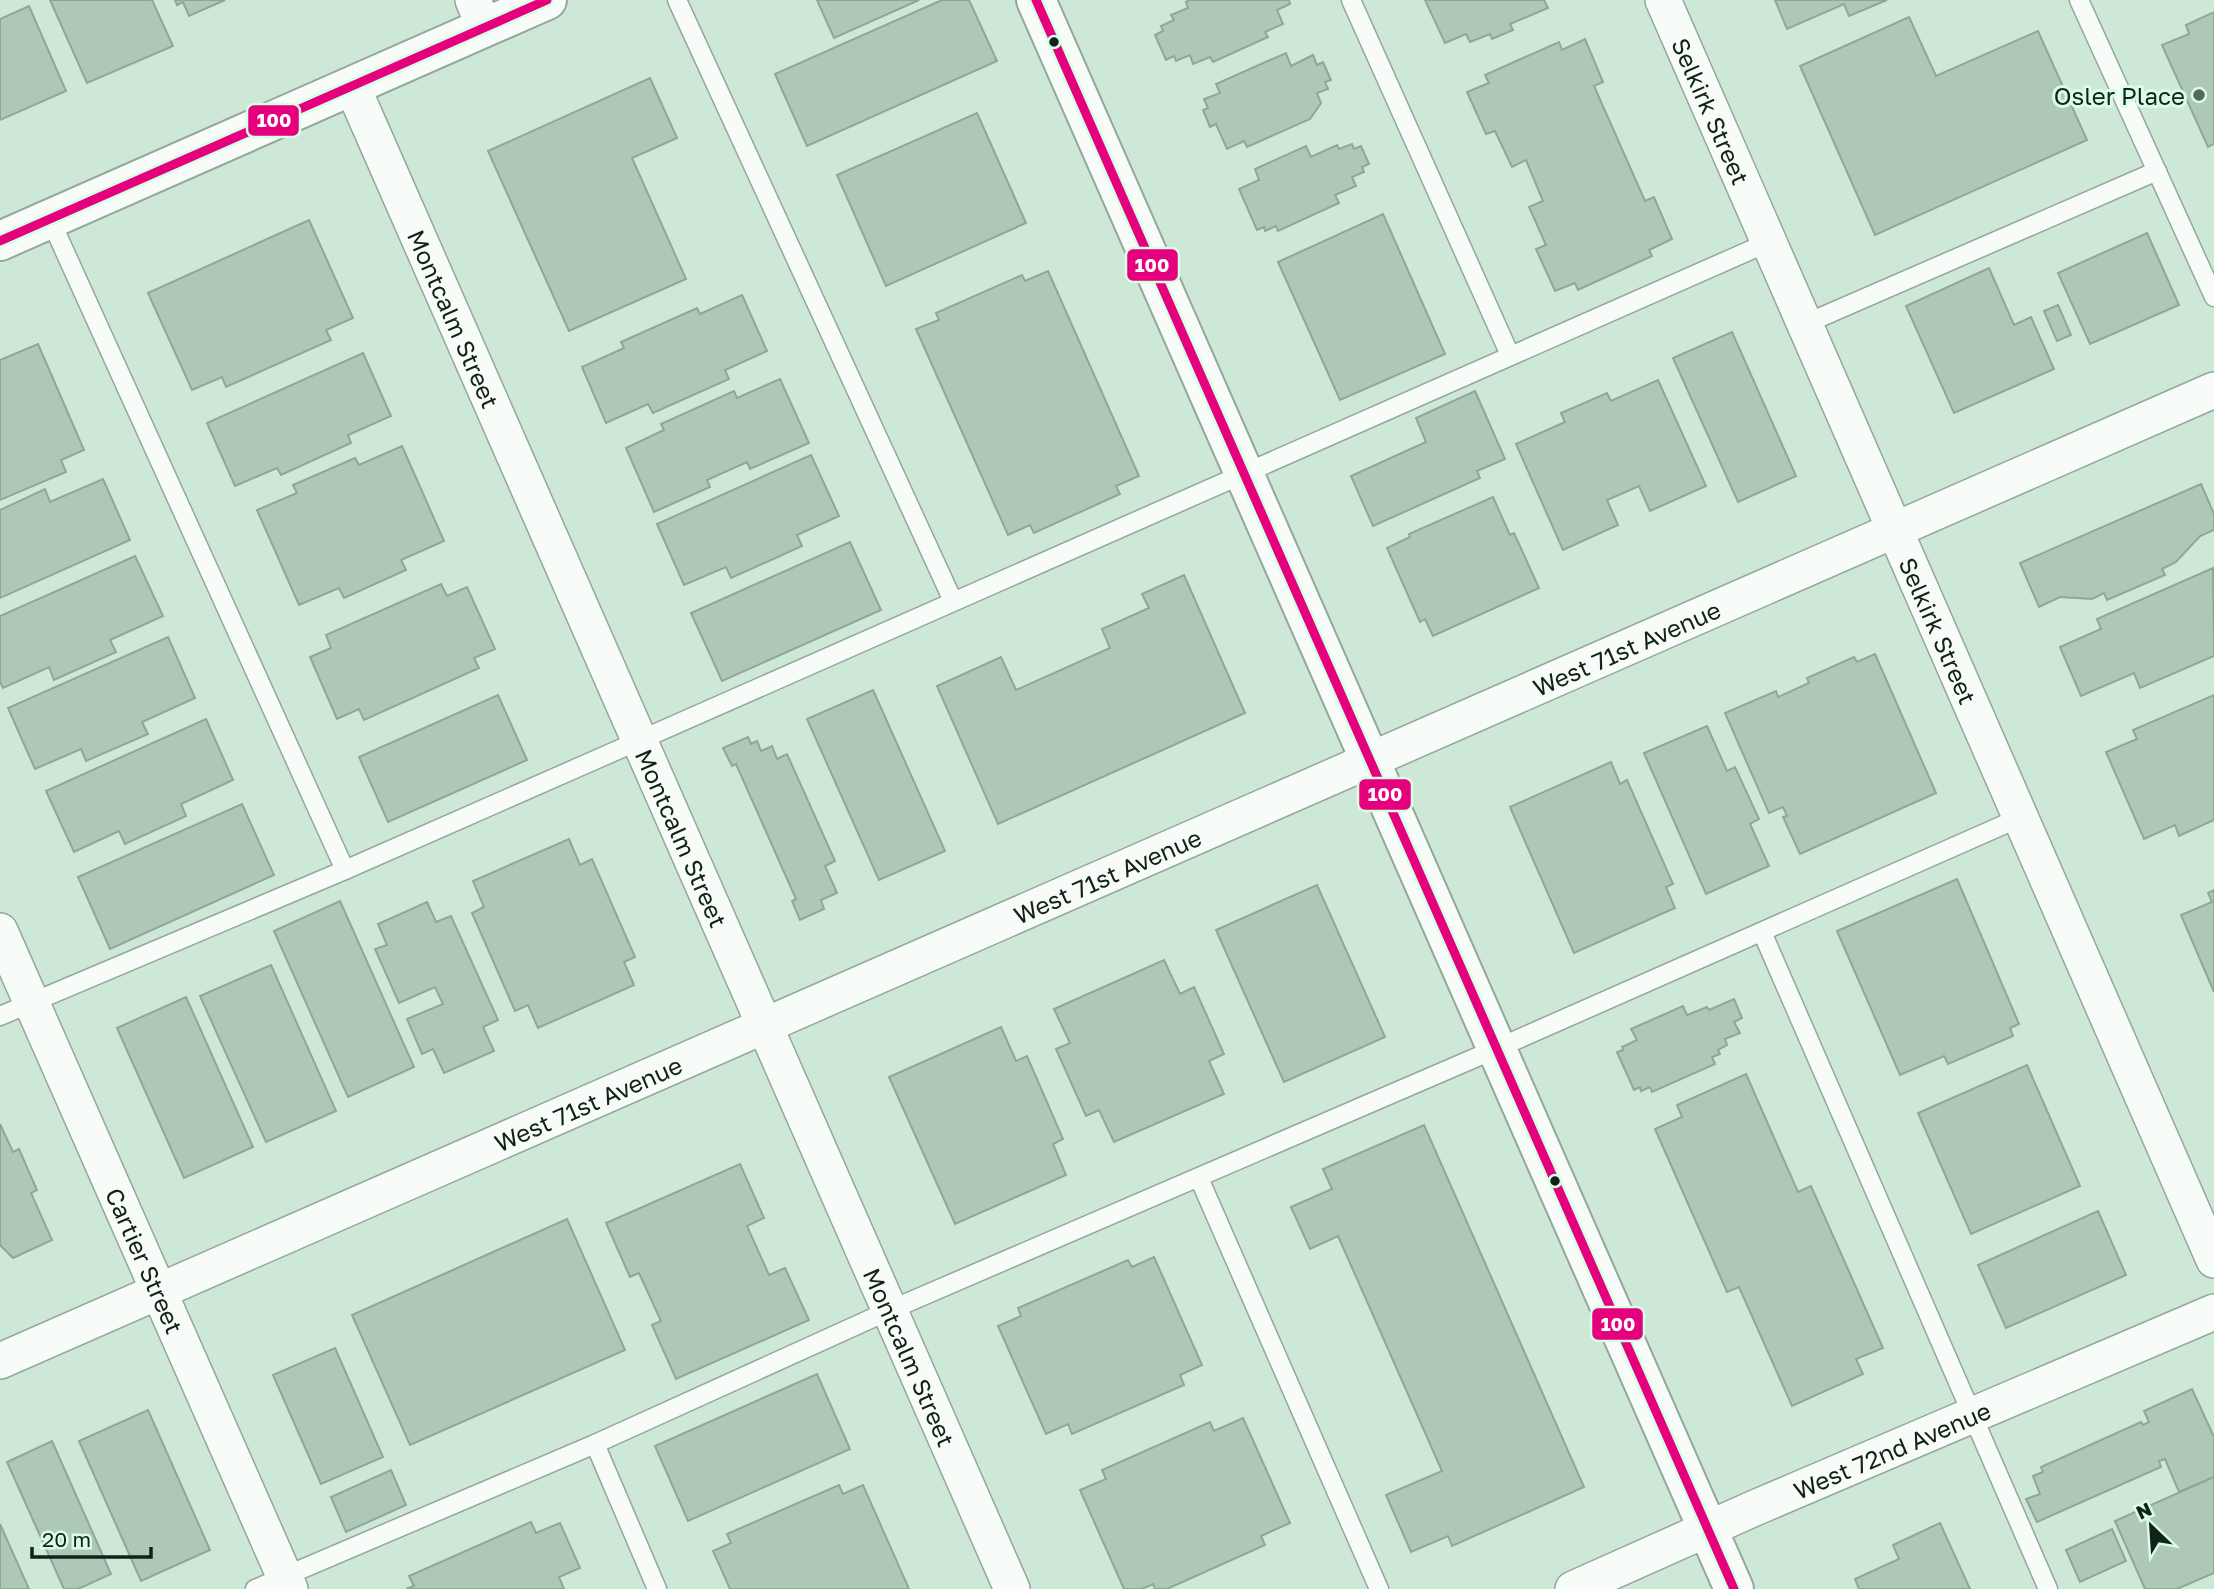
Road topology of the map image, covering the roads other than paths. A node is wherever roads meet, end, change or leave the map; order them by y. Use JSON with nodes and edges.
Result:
{"nodes":[{"id":1,"x":547,"y":0,"type":"edge"},
{"id":2,"x":677,"y":0,"type":"edge"},
{"id":3,"x":1036,"y":0,"type":"edge"},
{"id":4,"x":1351,"y":0,"type":"edge"},
{"id":5,"x":1664,"y":0,"type":"edge"},
{"id":6,"x":2079,"y":0,"type":"edge"},
{"id":7,"x":479,"y":14,"type":"edge"},
{"id":8,"x":352,"y":86,"type":"junction"},
{"id":9,"x":2157,"y":171,"type":"junction"},
{"id":10,"x":50,"y":219,"type":"junction"},
{"id":11,"x":0,"y":241,"type":"edge"},
{"id":12,"x":1769,"y":242,"type":"junction"},
{"id":13,"x":2214,"y":297,"type":"edge"},
{"id":14,"x":1805,"y":324,"type":"junction"},
{"id":15,"x":1510,"y":355,"type":"junction"},
{"id":16,"x":2214,"y":390,"type":"edge"},
{"id":17,"x":1244,"y":473,"type":"junction"},
{"id":18,"x":1894,"y":530,"type":"junction"},
{"id":19,"x":953,"y":601,"type":"junction"},
{"id":20,"x":638,"y":740,"type":"junction"},
{"id":21,"x":1371,"y":759,"type":"junction"},
{"id":22,"x":2020,"y":818,"type":"junction"},
{"id":23,"x":345,"y":870,"type":"junction"},
{"id":24,"x":0,"y":931,"type":"edge"},
{"id":25,"x":1762,"y":932,"type":"junction"},
{"id":26,"x":15,"y":1009,"type":"edge"},
{"id":27,"x":764,"y":1026,"type":"junction"},
{"id":28,"x":1498,"y":1048,"type":"junction"},
{"id":29,"x":1199,"y":1178,"type":"junction"},
{"id":30,"x":2214,"y":1260,"type":"edge"},
{"id":31,"x":159,"y":1291,"type":"junction"},
{"id":32,"x":888,"y":1311,"type":"junction"},
{"id":33,"x":2214,"y":1312,"type":"edge"},
{"id":34,"x":0,"y":1362,"type":"edge"},
{"id":35,"x":1972,"y":1416,"type":"junction"},
{"id":36,"x":594,"y":1444,"type":"junction"},
{"id":37,"x":1708,"y":1530,"type":"junction"},
{"id":38,"x":277,"y":1585,"type":"edge"},
{"id":39,"x":657,"y":1589,"type":"edge"},
{"id":40,"x":1012,"y":1589,"type":"edge"},
{"id":41,"x":1379,"y":1589,"type":"edge"},
{"id":42,"x":1573,"y":1589,"type":"edge"},
{"id":43,"x":1734,"y":1589,"type":"edge"},
{"id":44,"x":2048,"y":1589,"type":"edge"}],
"edges":[{"from":1,"to":7,"type":"main road"},
{"from":2,"to":19,"type":"lane"},
{"from":3,"to":17,"type":"main road"},
{"from":4,"to":15,"type":"lane"},
{"from":5,"to":12,"type":"street","name":"Selkirk Street"},
{"from":6,"to":9,"type":"lane"},
{"from":7,"to":8,"type":"main road"},
{"from":8,"to":10,"type":"main road"},
{"from":8,"to":20,"type":"street","name":"Montcalm Street"},
{"from":9,"to":13,"type":"lane"},
{"from":9,"to":14,"type":"lane"},
{"from":10,"to":11,"type":"main road"},
{"from":10,"to":23,"type":"lane"},
{"from":12,"to":14,"type":"street","name":"Selkirk Street"},
{"from":12,"to":15,"type":"lane"},
{"from":14,"to":18,"type":"street","name":"Selkirk Street"},
{"from":15,"to":17,"type":"lane"},
{"from":16,"to":18,"type":"street","name":"West 71st Avenue"},
{"from":17,"to":19,"type":"lane"},
{"from":17,"to":21,"type":"main road"},
{"from":18,"to":21,"type":"street","name":"West 71st Avenue"},
{"from":18,"to":22,"type":"street","name":"Selkirk Street"},
{"from":19,"to":20,"type":"lane"},
{"from":20,"to":23,"type":"lane"},
{"from":20,"to":27,"type":"street","name":"Montcalm Street"},
{"from":21,"to":27,"type":"street","name":"West 71st Avenue"},
{"from":21,"to":28,"type":"main road"},
{"from":22,"to":25,"type":"lane"},
{"from":22,"to":30,"type":"street","name":"Selkirk Street"},
{"from":23,"to":26,"type":"lane"},
{"from":24,"to":26,"type":"street","name":"Cartier Street"},
{"from":25,"to":28,"type":"lane"},
{"from":25,"to":35,"type":"lane"},
{"from":26,"to":31,"type":"street","name":"Cartier Street"},
{"from":27,"to":31,"type":"street","name":"West 71st Avenue"},
{"from":27,"to":32,"type":"street","name":"Montcalm Street"},
{"from":28,"to":29,"type":"lane"},
{"from":28,"to":37,"type":"main road"},
{"from":29,"to":32,"type":"lane"},
{"from":29,"to":41,"type":"lane"},
{"from":31,"to":34,"type":"street","name":"West 71st Avenue"},
{"from":31,"to":38,"type":"street","name":"Cartier Street"},
{"from":32,"to":36,"type":"lane"},
{"from":32,"to":40,"type":"street","name":"Montcalm Street"},
{"from":33,"to":35,"type":"street","name":"West 72nd Avenue"},
{"from":35,"to":37,"type":"street","name":"West 72nd Avenue"},
{"from":35,"to":44,"type":"lane"},
{"from":36,"to":38,"type":"lane"},
{"from":36,"to":39,"type":"lane"},
{"from":37,"to":42,"type":"street","name":"West 72nd Avenue"},
{"from":37,"to":43,"type":"main road"}]}
